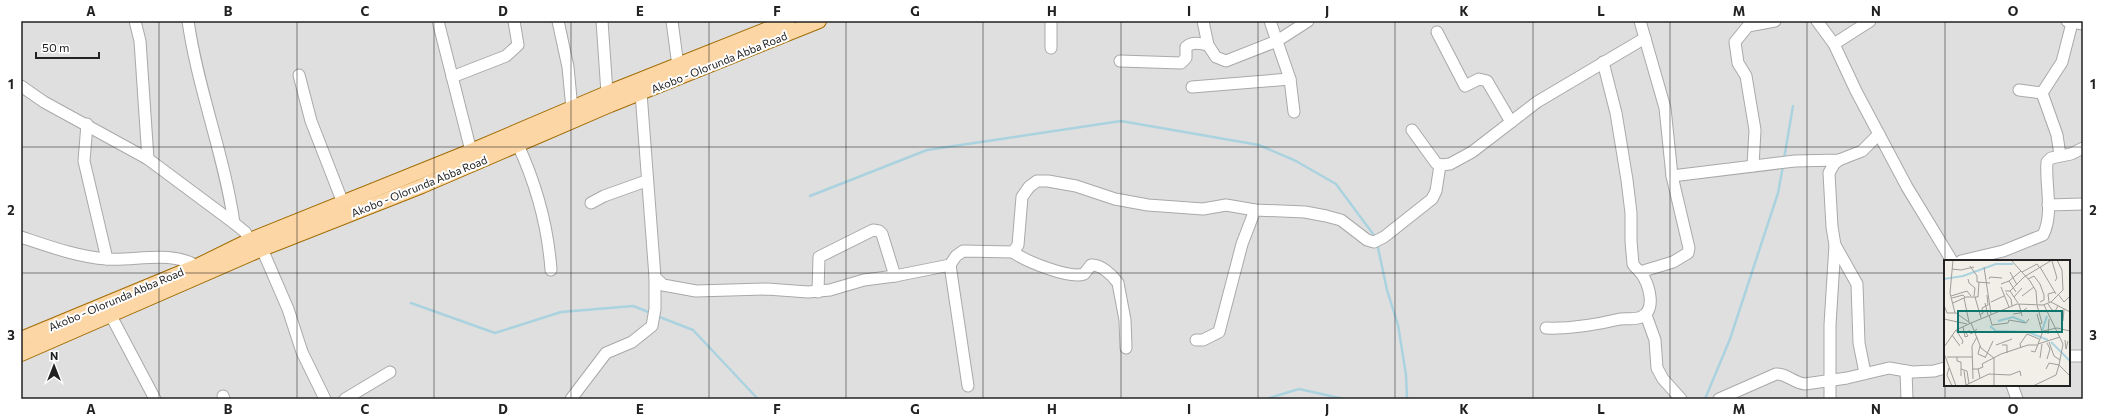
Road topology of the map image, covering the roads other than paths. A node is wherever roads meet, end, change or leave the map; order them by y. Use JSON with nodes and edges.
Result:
{"nodes":[{"id":1,"x":135,"y":21,"type":"edge"},
{"id":2,"x":188,"y":21,"type":"edge"},
{"id":3,"x":438,"y":21,"type":"edge"},
{"id":4,"x":514,"y":21,"type":"edge"},
{"id":5,"x":558,"y":21,"type":"edge"},
{"id":6,"x":602,"y":21,"type":"edge"},
{"id":7,"x":672,"y":21,"type":"edge"},
{"id":8,"x":788,"y":21,"type":"edge"},
{"id":9,"x":819,"y":21,"type":"edge"},
{"id":10,"x":1051,"y":21,"type":"edge"},
{"id":11,"x":1203,"y":21,"type":"edge"},
{"id":12,"x":1270,"y":21,"type":"edge"},
{"id":13,"x":1308,"y":21,"type":"edge"},
{"id":14,"x":1640,"y":21,"type":"edge"},
{"id":15,"x":1775,"y":21,"type":"edge"},
{"id":16,"x":1817,"y":21,"type":"edge"},
{"id":17,"x":1870,"y":21,"type":"edge"},
{"id":18,"x":2074,"y":23,"type":"edge"},
{"id":19,"x":1746,"y":24,"type":"edge"},
{"id":20,"x":1437,"y":32,"type":"dead end"},
{"id":21,"x":1644,"y":38,"type":"junction"},
{"id":22,"x":1278,"y":41,"type":"junction"},
{"id":23,"x":1208,"y":44,"type":"junction"},
{"id":24,"x":1834,"y":44,"type":"junction"},
{"id":25,"x":1051,"y":48,"type":"dead end"},
{"id":26,"x":1120,"y":61,"type":"dead end"},
{"id":27,"x":1603,"y":62,"type":"junction"},
{"id":28,"x":678,"y":66,"type":"junction"},
{"id":29,"x":299,"y":75,"type":"dead end"},
{"id":30,"x":452,"y":77,"type":"junction"},
{"id":31,"x":1290,"y":79,"type":"junction"},
{"id":32,"x":21,"y":86,"type":"edge"},
{"id":33,"x":1192,"y":87,"type":"dead end"},
{"id":34,"x":2019,"y":90,"type":"dead end"},
{"id":35,"x":607,"y":93,"type":"junction"},
{"id":36,"x":641,"y":93,"type":"junction"},
{"id":37,"x":2042,"y":93,"type":"junction"},
{"id":38,"x":572,"y":109,"type":"junction"},
{"id":39,"x":1294,"y":112,"type":"dead end"},
{"id":40,"x":1511,"y":122,"type":"junction"},
{"id":41,"x":87,"y":124,"type":"junction"},
{"id":42,"x":1412,"y":130,"type":"dead end"},
{"id":43,"x":1879,"y":134,"type":"junction"},
{"id":44,"x":518,"y":145,"type":"junction"},
{"id":45,"x":2083,"y":148,"type":"edge"},
{"id":46,"x":471,"y":151,"type":"junction"},
{"id":47,"x":2060,"y":155,"type":"junction"},
{"id":48,"x":148,"y":159,"type":"junction"},
{"id":49,"x":1839,"y":160,"type":"junction"},
{"id":50,"x":1440,"y":165,"type":"junction"},
{"id":51,"x":1753,"y":166,"type":"junction"},
{"id":52,"x":416,"y":173,"type":"junction"},
{"id":53,"x":1672,"y":176,"type":"junction"},
{"id":54,"x":646,"y":181,"type":"junction"},
{"id":55,"x":422,"y":186,"type":"junction"},
{"id":56,"x":343,"y":203,"type":"junction"},
{"id":57,"x":591,"y":204,"type":"dead end"},
{"id":58,"x":2083,"y":204,"type":"edge"},
{"id":59,"x":2048,"y":205,"type":"junction"},
{"id":60,"x":1255,"y":210,"type":"junction"},
{"id":61,"x":234,"y":222,"type":"junction"},
{"id":62,"x":21,"y":237,"type":"edge"},
{"id":63,"x":250,"y":240,"type":"junction"},
{"id":64,"x":1835,"y":244,"type":"junction"},
{"id":65,"x":262,"y":249,"type":"junction"},
{"id":66,"x":1013,"y":252,"type":"junction"},
{"id":67,"x":106,"y":259,"type":"junction"},
{"id":68,"x":1951,"y":260,"type":"edge"},
{"id":69,"x":1965,"y":260,"type":"edge"},
{"id":70,"x":950,"y":265,"type":"junction"},
{"id":71,"x":197,"y":266,"type":"junction"},
{"id":72,"x":551,"y":270,"type":"dead end"},
{"id":73,"x":1640,"y":272,"type":"junction"},
{"id":74,"x":896,"y":276,"type":"junction"},
{"id":75,"x":655,"y":277,"type":"junction"},
{"id":76,"x":818,"y":292,"type":"junction"},
{"id":77,"x":110,"y":314,"type":"junction"},
{"id":78,"x":1646,"y":315,"type":"junction"},
{"id":79,"x":1546,"y":328,"type":"dead end"},
{"id":80,"x":21,"y":340,"type":"edge"},
{"id":81,"x":1196,"y":340,"type":"dead end"},
{"id":82,"x":1126,"y":348,"type":"dead end"},
{"id":83,"x":21,"y":354,"type":"edge"},
{"id":84,"x":2070,"y":356,"type":"edge"},
{"id":85,"x":2083,"y":356,"type":"edge"},
{"id":86,"x":1944,"y":368,"type":"edge"},
{"id":87,"x":1906,"y":371,"type":"junction"},
{"id":88,"x":390,"y":372,"type":"dead end"},
{"id":89,"x":1865,"y":373,"type":"junction"},
{"id":90,"x":1830,"y":379,"type":"junction"},
{"id":91,"x":968,"y":386,"type":"dead end"},
{"id":92,"x":2012,"y":386,"type":"edge"},
{"id":93,"x":155,"y":399,"type":"edge"},
{"id":94,"x":325,"y":399,"type":"edge"},
{"id":95,"x":345,"y":399,"type":"edge"},
{"id":96,"x":571,"y":399,"type":"edge"},
{"id":97,"x":1681,"y":399,"type":"edge"},
{"id":98,"x":1719,"y":399,"type":"edge"},
{"id":99,"x":1830,"y":399,"type":"edge"},
{"id":100,"x":1907,"y":399,"type":"edge"},
{"id":101,"x":2017,"y":399,"type":"edge"}],
"edges":[{"from":1,"to":48,"type":"street"},
{"from":2,"to":61,"type":"street"},
{"from":3,"to":30,"type":"street"},
{"from":4,"to":30,"type":"street"},
{"from":5,"to":38,"type":"street"},
{"from":6,"to":35,"type":"street"},
{"from":7,"to":28,"type":"street"},
{"from":8,"to":28,"type":"main road","name":"Akobo - Olorunda Abba Road"},
{"from":9,"to":36,"type":"main road","name":"Akobo - Olorunda Abba Road"},
{"from":10,"to":25,"type":"street"},
{"from":11,"to":23,"type":"street"},
{"from":12,"to":22,"type":"street"},
{"from":13,"to":22,"type":"street"},
{"from":14,"to":21,"type":"street"},
{"from":15,"to":19,"type":"street"},
{"from":16,"to":24,"type":"street"},
{"from":17,"to":24,"type":"street"},
{"from":18,"to":37,"type":"street"},
{"from":19,"to":51,"type":"street"},
{"from":20,"to":40,"type":"street"},
{"from":21,"to":27,"type":"street"},
{"from":21,"to":53,"type":"street"},
{"from":22,"to":23,"type":"street"},
{"from":22,"to":31,"type":"street"},
{"from":23,"to":26,"type":"street"},
{"from":24,"to":43,"type":"street"},
{"from":27,"to":40,"type":"street"},
{"from":27,"to":73,"type":"street"},
{"from":28,"to":35,"type":"main road","name":"Akobo - Olorunda Abba Road"},
{"from":29,"to":56,"type":"street"},
{"from":30,"to":46,"type":"street"},
{"from":31,"to":33,"type":"street"},
{"from":31,"to":39,"type":"street"},
{"from":32,"to":41,"type":"street"},
{"from":34,"to":37,"type":"street"},
{"from":35,"to":38,"type":"main road","name":"Akobo - Olorunda Abba Road"},
{"from":36,"to":44,"type":"main road","name":"Akobo - Olorunda Abba Road"},
{"from":36,"to":54,"type":"street"},
{"from":37,"to":47,"type":"street"},
{"from":38,"to":46,"type":"main road","name":"Akobo - Olorunda Abba Road"},
{"from":40,"to":50,"type":"street"},
{"from":41,"to":48,"type":"street"},
{"from":41,"to":67,"type":"street"},
{"from":42,"to":50,"type":"street"},
{"from":43,"to":49,"type":"street"},
{"from":43,"to":68,"type":"street"},
{"from":44,"to":55,"type":"main road","name":"Akobo - Olorunda Abba Road"},
{"from":44,"to":72,"type":"street"},
{"from":45,"to":47,"type":"street"},
{"from":46,"to":52,"type":"main road","name":"Akobo - Olorunda Abba Road"},
{"from":47,"to":59,"type":"street"},
{"from":48,"to":61,"type":"street"},
{"from":49,"to":51,"type":"street"},
{"from":49,"to":64,"type":"street"},
{"from":50,"to":60,"type":"street"},
{"from":51,"to":53,"type":"street"},
{"from":52,"to":55,"type":"main road"},
{"from":52,"to":56,"type":"main road","name":"Akobo - Olorunda Abba Road"},
{"from":53,"to":73,"type":"street"},
{"from":54,"to":57,"type":"street"},
{"from":54,"to":75,"type":"street"},
{"from":55,"to":65,"type":"main road","name":"Akobo - Olorunda Abba Road"},
{"from":56,"to":63,"type":"main road","name":"Akobo - Olorunda Abba Road"},
{"from":58,"to":59,"type":"street"},
{"from":59,"to":69,"type":"street"},
{"from":60,"to":66,"type":"street"},
{"from":60,"to":81,"type":"street"},
{"from":61,"to":63,"type":"street"},
{"from":62,"to":67,"type":"street"},
{"from":63,"to":71,"type":"main road","name":"Akobo - Olorunda Abba Road"},
{"from":64,"to":89,"type":"street"},
{"from":64,"to":90,"type":"street"},
{"from":65,"to":77,"type":"main road","name":"Akobo - Olorunda Abba Road"},
{"from":65,"to":94,"type":"street"},
{"from":66,"to":70,"type":"street"},
{"from":66,"to":82,"type":"street"},
{"from":67,"to":71,"type":"street"},
{"from":70,"to":74,"type":"street"},
{"from":70,"to":91,"type":"street"},
{"from":71,"to":80,"type":"main road","name":"Akobo - Olorunda Abba Road"},
{"from":73,"to":78,"type":"street"},
{"from":74,"to":76,"type":"street"},
{"from":74,"to":76,"type":"street"},
{"from":75,"to":76,"type":"street"},
{"from":75,"to":96,"type":"street"},
{"from":77,"to":83,"type":"main road","name":"Akobo - Olorunda Abba Road"},
{"from":77,"to":93,"type":"street"},
{"from":78,"to":79,"type":"street"},
{"from":78,"to":97,"type":"street"},
{"from":84,"to":85,"type":"street"},
{"from":86,"to":87,"type":"street"},
{"from":87,"to":89,"type":"street"},
{"from":87,"to":100,"type":"street"},
{"from":88,"to":95,"type":"street"},
{"from":89,"to":90,"type":"street"},
{"from":90,"to":98,"type":"street"},
{"from":90,"to":99,"type":"street"},
{"from":92,"to":101,"type":"street"}]}
